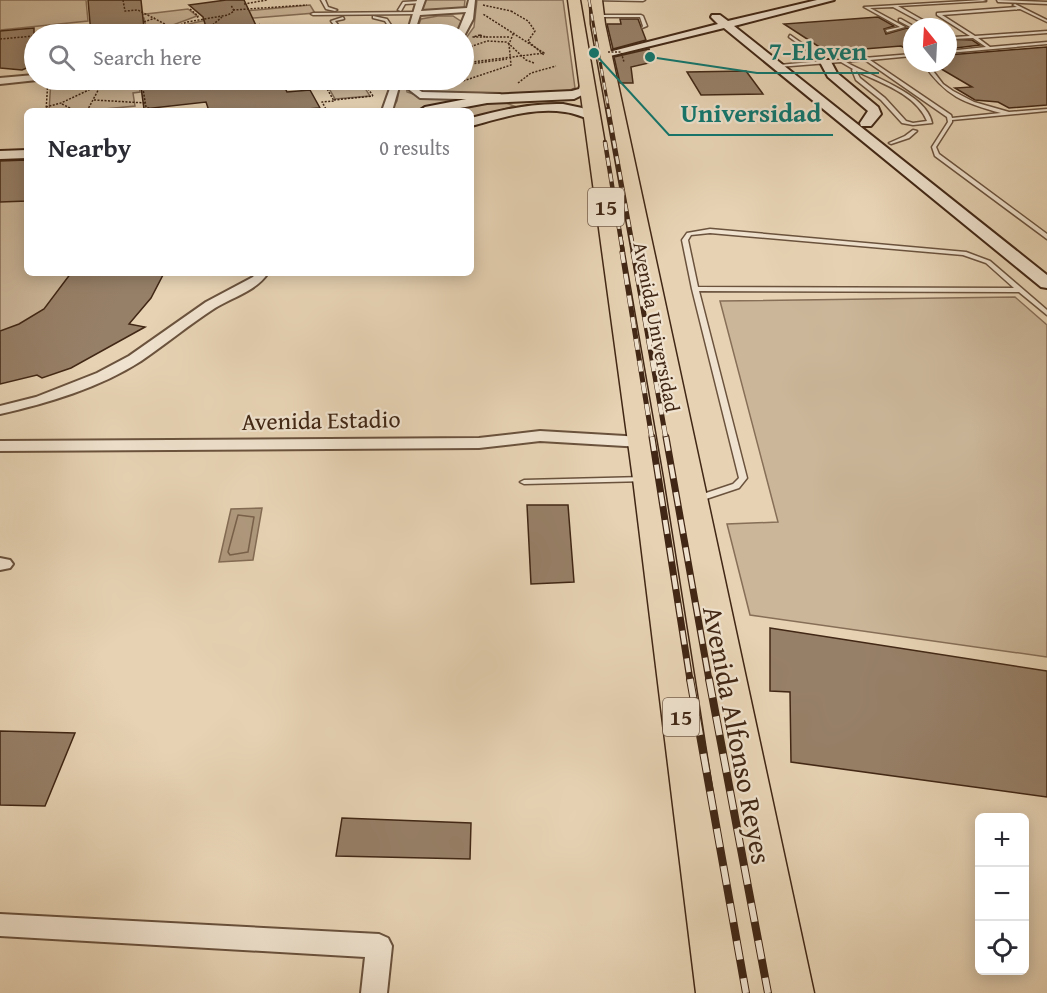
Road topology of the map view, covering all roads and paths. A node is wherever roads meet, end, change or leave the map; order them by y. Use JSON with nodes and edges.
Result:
{"nodes":[{"id":1,"x":123,"y":0,"type":"edge"},
{"id":2,"x":267,"y":0,"type":"edge"},
{"id":3,"x":323,"y":0,"type":"edge"},
{"id":4,"x":472,"y":0,"type":"edge"},
{"id":5,"x":574,"y":0,"type":"edge"},
{"id":6,"x":643,"y":0,"type":"edge"},
{"id":7,"x":787,"y":0,"type":"edge"},
{"id":8,"x":828,"y":0,"type":"edge"},
{"id":9,"x":983,"y":0,"type":"edge"},
{"id":10,"x":1006,"y":0,"type":"edge"},
{"id":11,"x":999,"y":1,"type":"edge"},
{"id":12,"x":855,"y":2,"type":"dead end"},
{"id":13,"x":404,"y":3,"type":"joint"},
{"id":14,"x":1014,"y":3,"type":"junction"},
{"id":15,"x":1047,"y":3,"type":"edge"},
{"id":16,"x":244,"y":4,"type":"dead end"},
{"id":17,"x":313,"y":4,"type":"dead end"},
{"id":18,"x":1026,"y":4,"type":"joint"},
{"id":19,"x":231,"y":5,"type":"dead end"},
{"id":20,"x":482,"y":5,"type":"dead end"},
{"id":21,"x":893,"y":5,"type":"junction"},
{"id":22,"x":876,"y":6,"type":"junction"},
{"id":23,"x":866,"y":7,"type":"junction"},
{"id":24,"x":419,"y":8,"type":"edge"},
{"id":25,"x":1020,"y":8,"type":"junction"},
{"id":26,"x":190,"y":9,"type":"dead end"},
{"id":27,"x":233,"y":10,"type":"junction"},
{"id":28,"x":400,"y":10,"type":"junction"},
{"id":29,"x":470,"y":14,"type":"junction"},
{"id":30,"x":483,"y":15,"type":"dead end"},
{"id":31,"x":597,"y":16,"type":"edge"},
{"id":32,"x":222,"y":17,"type":"dead end"},
{"id":33,"x":156,"y":18,"type":"junction"},
{"id":34,"x":917,"y":18,"type":"edge"},
{"id":35,"x":189,"y":19,"type":"dead end"},
{"id":36,"x":169,"y":20,"type":"dead end"},
{"id":37,"x":195,"y":20,"type":"junction"},
{"id":38,"x":204,"y":20,"type":"junction"},
{"id":39,"x":725,"y":20,"type":"junction"},
{"id":40,"x":162,"y":21,"type":"junction"},
{"id":41,"x":903,"y":21,"type":"edge"},
{"id":42,"x":1047,"y":21,"type":"edge"},
{"id":43,"x":144,"y":22,"type":"dead end"},
{"id":44,"x":166,"y":24,"type":"edge"},
{"id":45,"x":183,"y":24,"type":"edge"},
{"id":46,"x":211,"y":24,"type":"edge"},
{"id":47,"x":214,"y":24,"type":"edge"},
{"id":48,"x":336,"y":24,"type":"edge"},
{"id":49,"x":388,"y":24,"type":"edge"},
{"id":50,"x":413,"y":24,"type":"edge"},
{"id":51,"x":466,"y":24,"type":"edge"},
{"id":52,"x":643,"y":27,"type":"dead end"},
{"id":53,"x":887,"y":31,"type":"dead end"},
{"id":54,"x":514,"y":32,"type":"junction"},
{"id":55,"x":1047,"y":32,"type":"edge"},
{"id":56,"x":790,"y":36,"type":"dead end"},
{"id":57,"x":24,"y":37,"type":"edge"},
{"id":58,"x":486,"y":37,"type":"dead end"},
{"id":59,"x":510,"y":37,"type":"junction"},
{"id":60,"x":957,"y":37,"type":"edge"},
{"id":61,"x":974,"y":37,"type":"junction"},
{"id":62,"x":0,"y":39,"type":"edge"},
{"id":63,"x":653,"y":42,"type":"junction"},
{"id":64,"x":1047,"y":44,"type":"edge"},
{"id":65,"x":474,"y":45,"type":"edge"},
{"id":66,"x":989,"y":49,"type":"junction"},
{"id":67,"x":957,"y":51,"type":"edge"},
{"id":68,"x":609,"y":52,"type":"joint"},
{"id":69,"x":544,"y":55,"type":"dead end"},
{"id":70,"x":903,"y":56,"type":"edge"},
{"id":71,"x":509,"y":58,"type":"junction"},
{"id":72,"x":866,"y":59,"type":"junction"},
{"id":73,"x":842,"y":61,"type":"junction"},
{"id":74,"x":624,"y":62,"type":"dead end"},
{"id":75,"x":826,"y":62,"type":"junction"},
{"id":76,"x":474,"y":63,"type":"edge"},
{"id":77,"x":534,"y":63,"type":"dead end"},
{"id":78,"x":794,"y":65,"type":"junction"},
{"id":79,"x":779,"y":66,"type":"junction"},
{"id":80,"x":854,"y":70,"type":"junction"},
{"id":81,"x":930,"y":72,"type":"edge"},
{"id":82,"x":474,"y":77,"type":"edge"},
{"id":83,"x":24,"y":79,"type":"edge"},
{"id":84,"x":0,"y":81,"type":"edge"},
{"id":85,"x":586,"y":82,"type":"junction"},
{"id":86,"x":47,"y":90,"type":"edge"},
{"id":87,"x":83,"y":90,"type":"edge"},
{"id":88,"x":98,"y":90,"type":"edge"},
{"id":89,"x":144,"y":90,"type":"edge"},
{"id":90,"x":328,"y":90,"type":"edge"},
{"id":91,"x":369,"y":90,"type":"edge"},
{"id":92,"x":394,"y":90,"type":"edge"},
{"id":93,"x":414,"y":90,"type":"edge"},
{"id":94,"x":507,"y":98,"type":"junction"},
{"id":95,"x":94,"y":100,"type":"junction"},
{"id":96,"x":334,"y":100,"type":"junction"},
{"id":97,"x":146,"y":103,"type":"junction"},
{"id":98,"x":62,"y":104,"type":"junction"},
{"id":99,"x":46,"y":107,"type":"joint"},
{"id":100,"x":71,"y":108,"type":"edge"},
{"id":101,"x":89,"y":108,"type":"edge"},
{"id":102,"x":149,"y":108,"type":"edge"},
{"id":103,"x":325,"y":108,"type":"edge"},
{"id":104,"x":388,"y":108,"type":"edge"},
{"id":105,"x":444,"y":108,"type":"edge"},
{"id":106,"x":1047,"y":110,"type":"edge"},
{"id":107,"x":520,"y":111,"type":"junction"},
{"id":108,"x":1011,"y":114,"type":"junction"},
{"id":109,"x":592,"y":116,"type":"junction"},
{"id":110,"x":951,"y":119,"type":"junction"},
{"id":111,"x":474,"y":121,"type":"edge"},
{"id":112,"x":866,"y":123,"type":"junction"},
{"id":113,"x":915,"y":131,"type":"dead end"},
{"id":114,"x":891,"y":143,"type":"junction"},
{"id":115,"x":24,"y":146,"type":"edge"},
{"id":116,"x":0,"y":147,"type":"edge"},
{"id":117,"x":24,"y":154,"type":"edge"},
{"id":118,"x":0,"y":155,"type":"edge"},
{"id":119,"x":1047,"y":237,"type":"edge"},
{"id":120,"x":1047,"y":266,"type":"edge"},
{"id":121,"x":260,"y":276,"type":"edge"},
{"id":122,"x":1047,"y":283,"type":"edge"},
{"id":123,"x":695,"y":289,"type":"junction"},
{"id":124,"x":1020,"y":290,"type":"junction"},
{"id":125,"x":620,"y":297,"type":"junction"},
{"id":126,"x":1047,"y":313,"type":"edge"},
{"id":127,"x":663,"y":361,"type":"junction"},
{"id":128,"x":0,"y":410,"type":"edge"},
{"id":129,"x":642,"y":442,"type":"junction"},
{"id":130,"x":0,"y":446,"type":"edge"},
{"id":131,"x":648,"y":479,"type":"junction"},
{"id":132,"x":524,"y":482,"type":"dead end"},
{"id":133,"x":689,"y":489,"type":"junction"},
{"id":134,"x":0,"y":925,"type":"edge"},
{"id":135,"x":374,"y":993,"type":"edge"},
{"id":136,"x":720,"y":993,"type":"edge"},
{"id":137,"x":790,"y":993,"type":"edge"}],
"edges":[{"from":1,"to":33,"type":"path"},
{"from":2,"to":16,"type":"path"},
{"from":3,"to":28,"type":"lane"},
{"from":4,"to":29,"type":"street"},
{"from":5,"to":31,"type":"highway","name":"Avenida Universidad","number":"15"},
{"from":6,"to":31,"type":"lane"},
{"from":7,"to":39,"type":"main road"},
{"from":8,"to":39,"type":"main road"},
{"from":9,"to":11,"type":"lane"},
{"from":9,"to":21,"type":"lane"},
{"from":10,"to":14,"type":"lane"},
{"from":11,"to":14,"type":"lane"},
{"from":12,"to":23,"type":"lane"},
{"from":13,"to":24,"type":"lane"},
{"from":13,"to":28,"type":"lane"},
{"from":14,"to":18,"type":"lane"},
{"from":14,"to":25,"type":"lane"},
{"from":15,"to":18,"type":"lane"},
{"from":17,"to":27,"type":"path"},
{"from":19,"to":27,"type":"path"},
{"from":20,"to":69,"type":"path","bridge":true},
{"from":21,"to":22,"type":"lane"},
{"from":21,"to":34,"type":"lane"},
{"from":22,"to":23,"type":"lane"},
{"from":22,"to":41,"type":"lane"},
{"from":23,"to":53,"type":"lane"},
{"from":24,"to":24,"type":"lane"},
{"from":24,"to":28,"type":"lane"},
{"from":24,"to":29,"type":"street"},
{"from":24,"to":50,"type":"street"},
{"from":25,"to":42,"type":"lane"},
{"from":25,"to":61,"type":"lane"},
{"from":26,"to":37,"type":"path"},
{"from":27,"to":38,"type":"path"},
{"from":29,"to":51,"type":"street"},
{"from":30,"to":54,"type":"path"},
{"from":31,"to":52,"type":"lane"},
{"from":31,"to":85,"type":"highway","name":"Avenida Universidad","number":"15"},
{"from":31,"to":127,"type":"highway","name":"Avenida Universidad","number":"15"},
{"from":32,"to":47,"type":"path"},
{"from":33,"to":40,"type":"path"},
{"from":33,"to":43,"type":"path"},
{"from":35,"to":37,"type":"path"},
{"from":36,"to":40,"type":"path"},
{"from":37,"to":38,"type":"path"},
{"from":37,"to":45,"type":"path"},
{"from":38,"to":46,"type":"path"},
{"from":39,"to":63,"type":"main road"},
{"from":39,"to":63,"type":"main road"},
{"from":39,"to":78,"type":"main road"},
{"from":39,"to":79,"type":"main road"},
{"from":40,"to":44,"type":"path"},
{"from":48,"to":49,"type":"lane"},
{"from":54,"to":59,"type":"path"},
{"from":54,"to":71,"type":"path"},
{"from":55,"to":61,"type":"lane"},
{"from":56,"to":75,"type":"lane"},
{"from":57,"to":62,"type":"path"},
{"from":58,"to":59,"type":"path"},
{"from":59,"to":71,"type":"path"},
{"from":60,"to":61,"type":"lane"},
{"from":61,"to":66,"type":"lane"},
{"from":63,"to":68,"type":"main road"},
{"from":64,"to":66,"type":"lane"},
{"from":65,"to":77,"type":"path","bridge":true},
{"from":66,"to":67,"type":"lane"},
{"from":68,"to":74,"type":"path","bridge":true},
{"from":70,"to":72,"type":"lane"},
{"from":71,"to":76,"type":"path"},
{"from":71,"to":82,"type":"path"},
{"from":72,"to":73,"type":"lane"},
{"from":72,"to":110,"type":"lane"},
{"from":73,"to":75,"type":"lane"},
{"from":73,"to":80,"type":"lane"},
{"from":75,"to":78,"type":"lane"},
{"from":75,"to":112,"type":"main road"},
{"from":78,"to":79,"type":"lane"},
{"from":78,"to":112,"type":"main road"},
{"from":79,"to":122,"type":"main road"},
{"from":80,"to":80,"type":"lane"},
{"from":81,"to":108,"type":"lane"},
{"from":83,"to":84,"type":"street"},
{"from":85,"to":94,"type":"main road"},
{"from":85,"to":109,"type":"highway","name":"Avenida Universidad","number":"15"},
{"from":86,"to":99,"type":"path"},
{"from":87,"to":98,"type":"path"},
{"from":88,"to":95,"type":"path"},
{"from":89,"to":97,"type":"path"},
{"from":90,"to":96,"type":"path"},
{"from":91,"to":96,"type":"path"},
{"from":92,"to":104,"type":"street"},
{"from":93,"to":94,"type":"street"},
{"from":94,"to":105,"type":"main road"},
{"from":94,"to":107,"type":"main road"},
{"from":95,"to":97,"type":"path"},
{"from":95,"to":101,"type":"path"},
{"from":96,"to":103,"type":"path"},
{"from":97,"to":102,"type":"path"},
{"from":98,"to":99,"type":"path"},
{"from":98,"to":100,"type":"path"},
{"from":106,"to":108,"type":"lane"},
{"from":107,"to":109,"type":"main road"},
{"from":107,"to":111,"type":"main road"},
{"from":108,"to":110,"type":"lane"},
{"from":109,"to":125,"type":"highway","name":"Avenida Universidad","number":"15"},
{"from":110,"to":119,"type":"lane"},
{"from":112,"to":114,"type":"main road"},
{"from":113,"to":114,"type":"lane"},
{"from":114,"to":120,"type":"main road"},
{"from":115,"to":116,"type":"main road"},
{"from":117,"to":118,"type":"main road"},
{"from":121,"to":128,"type":"street"},
{"from":123,"to":124,"type":"lane"},
{"from":123,"to":124,"type":"lane"},
{"from":123,"to":133,"type":"lane"},
{"from":124,"to":126,"type":"lane"},
{"from":125,"to":127,"type":"highway"},
{"from":125,"to":129,"type":"highway","name":"Avenida Universidad","number":"15"},
{"from":127,"to":133,"type":"highway","name":"Avenida Universidad","number":"15"},
{"from":129,"to":130,"type":"street","name":"Avenida Estadio"},
{"from":129,"to":131,"type":"highway","name":"Avenida Alfonso Reyes","number":"15"},
{"from":131,"to":132,"type":"lane"},
{"from":131,"to":136,"type":"highway","name":"Avenida Alfonso Reyes","number":"15"},
{"from":133,"to":137,"type":"highway","name":"Avenida Alfonso Reyes","number":"15"},
{"from":134,"to":135,"type":"street"}]}
